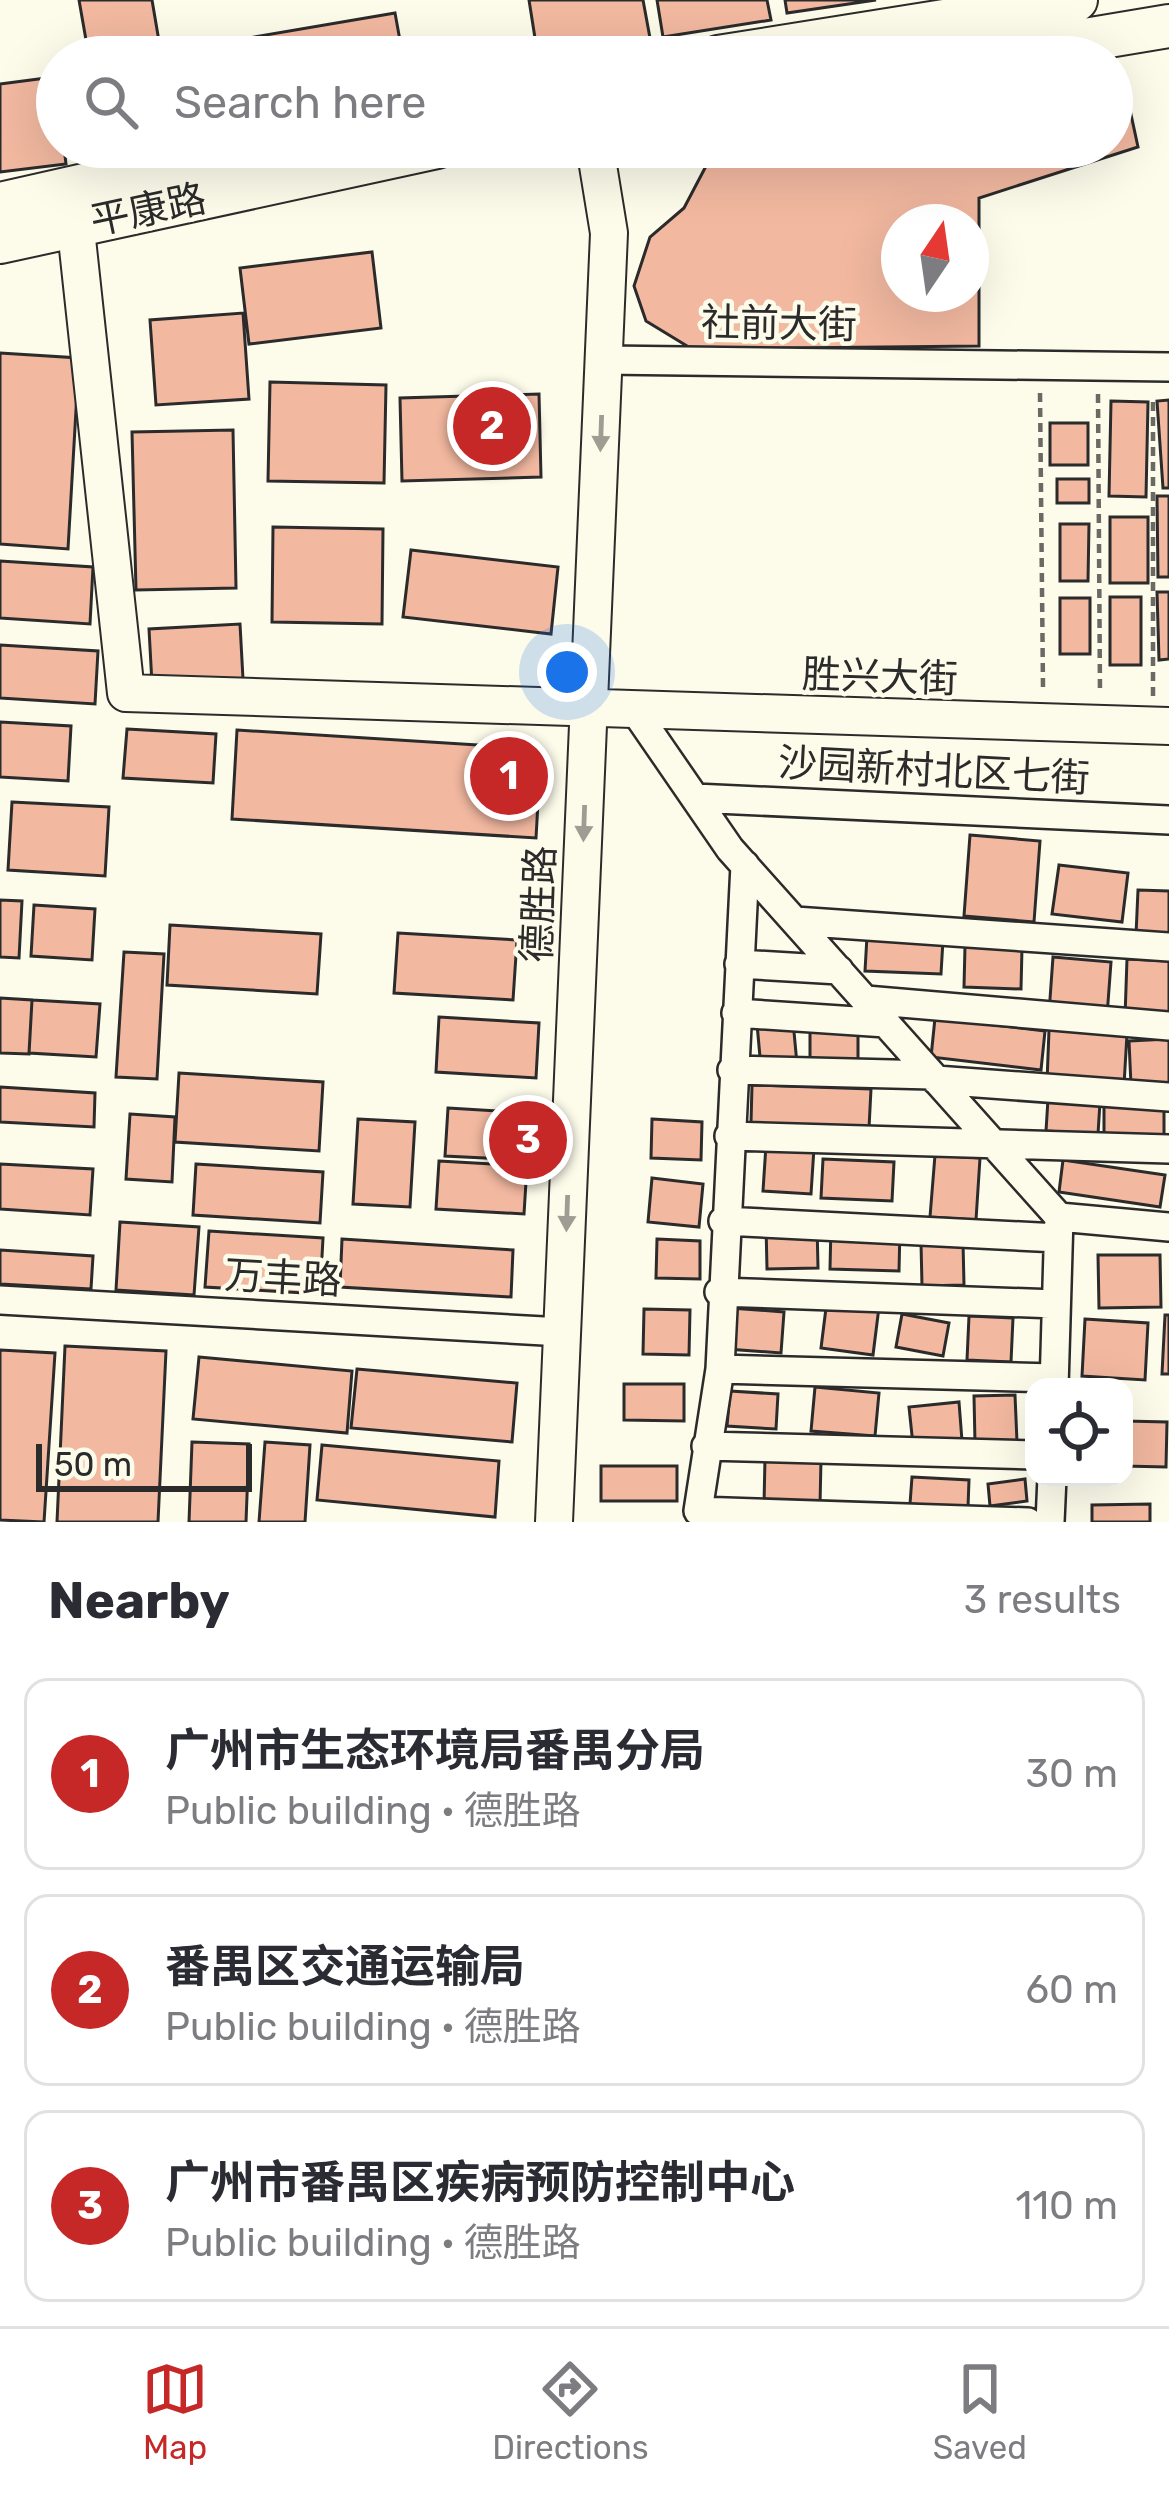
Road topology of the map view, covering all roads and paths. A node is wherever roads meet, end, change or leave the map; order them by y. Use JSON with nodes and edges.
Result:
{"nodes":[{"id":1,"x":1076,"y":0,"type":"edge"},
{"id":2,"x":1169,"y":26,"type":"edge"},
{"id":3,"x":850,"y":36,"type":"edge"},
{"id":4,"x":1109,"y":36,"type":"edge"},
{"id":5,"x":188,"y":168,"type":"edge"},
{"id":6,"x":306,"y":168,"type":"edge"},
{"id":7,"x":598,"y":168,"type":"edge"},
{"id":8,"x":0,"y":204,"type":"edge"},
{"id":9,"x":74,"y":205,"type":"junction"},
{"id":10,"x":0,"y":242,"type":"edge"},
{"id":11,"x":604,"y":360,"type":"junction"},
{"id":12,"x":1040,"y":366,"type":"junction"},
{"id":13,"x":1098,"y":367,"type":"junction"},
{"id":14,"x":1161,"y":367,"type":"edge"},
{"id":15,"x":589,"y":709,"type":"junction"},
{"id":16,"x":634,"y":711,"type":"junction"},
{"id":17,"x":1043,"y":723,"type":"junction"},
{"id":18,"x":1100,"y":724,"type":"junction"},
{"id":19,"x":1161,"y":726,"type":"edge"},
{"id":20,"x":695,"y":798,"type":"junction"},
{"id":21,"x":1169,"y":820,"type":"edge"},
{"id":22,"x":745,"y":865,"type":"junction"},
{"id":23,"x":795,"y":921,"type":"junction"},
{"id":24,"x":1169,"y":947,"type":"edge"},
{"id":25,"x":739,"y":964,"type":"junction"},
{"id":26,"x":839,"y":970,"type":"junction"},
{"id":27,"x":866,"y":1000,"type":"junction"},
{"id":28,"x":736,"y":1013,"type":"junction"},
{"id":29,"x":886,"y":1023,"type":"junction"},
{"id":30,"x":1169,"y":1026,"type":"edge"},
{"id":31,"x":732,"y":1070,"type":"junction"},
{"id":32,"x":934,"y":1077,"type":"junction"},
{"id":33,"x":1169,"y":1097,"type":"edge"},
{"id":34,"x":728,"y":1136,"type":"junction"},
{"id":35,"x":996,"y":1147,"type":"junction"},
{"id":36,"x":1169,"y":1149,"type":"edge"},
{"id":37,"x":723,"y":1221,"type":"junction"},
{"id":38,"x":1169,"y":1227,"type":"edge"},
{"id":39,"x":1058,"y":1228,"type":"junction"},
{"id":40,"x":719,"y":1292,"type":"junction"},
{"id":41,"x":0,"y":1300,"type":"edge"},
{"id":42,"x":1056,"y":1304,"type":"junction"},
{"id":43,"x":562,"y":1332,"type":"junction"},
{"id":44,"x":720,"y":1369,"type":"junction"},
{"id":45,"x":1054,"y":1378,"type":"edge"},
{"id":46,"x":1025,"y":1381,"type":"edge"},
{"id":47,"x":706,"y":1446,"type":"junction"},
{"id":48,"x":1025,"y":1455,"type":"edge"},
{"id":49,"x":1052,"y":1486,"type":"edge"},
{"id":50,"x":774,"y":1517,"type":"edge"},
{"id":51,"x":554,"y":1522,"type":"edge"},
{"id":52,"x":1028,"y":1522,"type":"edge"},
{"id":53,"x":1050,"y":1522,"type":"edge"}],
"edges":[{"from":1,"to":3,"type":"main road"},
{"from":2,"to":4,"type":"main road"},
{"from":5,"to":9,"type":"main road","name":"平康路"},
{"from":6,"to":9,"type":"main road","name":"平康路"},
{"from":7,"to":11,"type":"street","name":"德胜路"},
{"from":8,"to":9,"type":"main road","name":"平康路"},
{"from":9,"to":10,"type":"main road","name":"平康路"},
{"from":9,"to":15,"type":"street","name":"胜兴大街"},
{"from":11,"to":12,"type":"street","name":"社前大街"},
{"from":11,"to":15,"type":"street","name":"德胜路","one_way":true},
{"from":12,"to":13,"type":"street","name":"社前大街"},
{"from":12,"to":17,"type":"path"},
{"from":13,"to":14,"type":"street","name":"社前大街"},
{"from":13,"to":18,"type":"path"},
{"from":14,"to":19,"type":"path"},
{"from":15,"to":16,"type":"street","name":"胜兴大街"},
{"from":15,"to":43,"type":"street","name":"德胜路","one_way":true},
{"from":16,"to":17,"type":"street","name":"胜兴大街"},
{"from":16,"to":20,"type":"street"},
{"from":17,"to":18,"type":"street","name":"胜兴大街"},
{"from":18,"to":19,"type":"street","name":"胜兴大街"},
{"from":20,"to":21,"type":"street","name":"沙园新村北区七街"},
{"from":20,"to":22,"type":"street"},
{"from":22,"to":23,"type":"street"},
{"from":22,"to":25,"type":"street"},
{"from":23,"to":24,"type":"street"},
{"from":23,"to":26,"type":"street"},
{"from":25,"to":26,"type":"street"},
{"from":25,"to":28,"type":"street"},
{"from":26,"to":27,"type":"street"},
{"from":27,"to":29,"type":"street"},
{"from":27,"to":30,"type":"street"},
{"from":28,"to":29,"type":"street"},
{"from":28,"to":31,"type":"street"},
{"from":29,"to":32,"type":"street"},
{"from":31,"to":32,"type":"street"},
{"from":31,"to":34,"type":"street"},
{"from":32,"to":33,"type":"street"},
{"from":32,"to":35,"type":"street"},
{"from":34,"to":35,"type":"street"},
{"from":34,"to":37,"type":"street"},
{"from":35,"to":36,"type":"street"},
{"from":35,"to":39,"type":"street"},
{"from":37,"to":39,"type":"street"},
{"from":37,"to":40,"type":"street"},
{"from":38,"to":39,"type":"street"},
{"from":39,"to":42,"type":"street"},
{"from":40,"to":42,"type":"street"},
{"from":40,"to":44,"type":"street"},
{"from":41,"to":43,"type":"street","name":"万丰路"},
{"from":42,"to":45,"type":"street"},
{"from":43,"to":51,"type":"street","name":"德胜路"},
{"from":44,"to":46,"type":"street"},
{"from":44,"to":47,"type":"street"},
{"from":47,"to":48,"type":"street"},
{"from":47,"to":50,"type":"street"},
{"from":49,"to":53,"type":"street"},
{"from":50,"to":52,"type":"street"}]}
